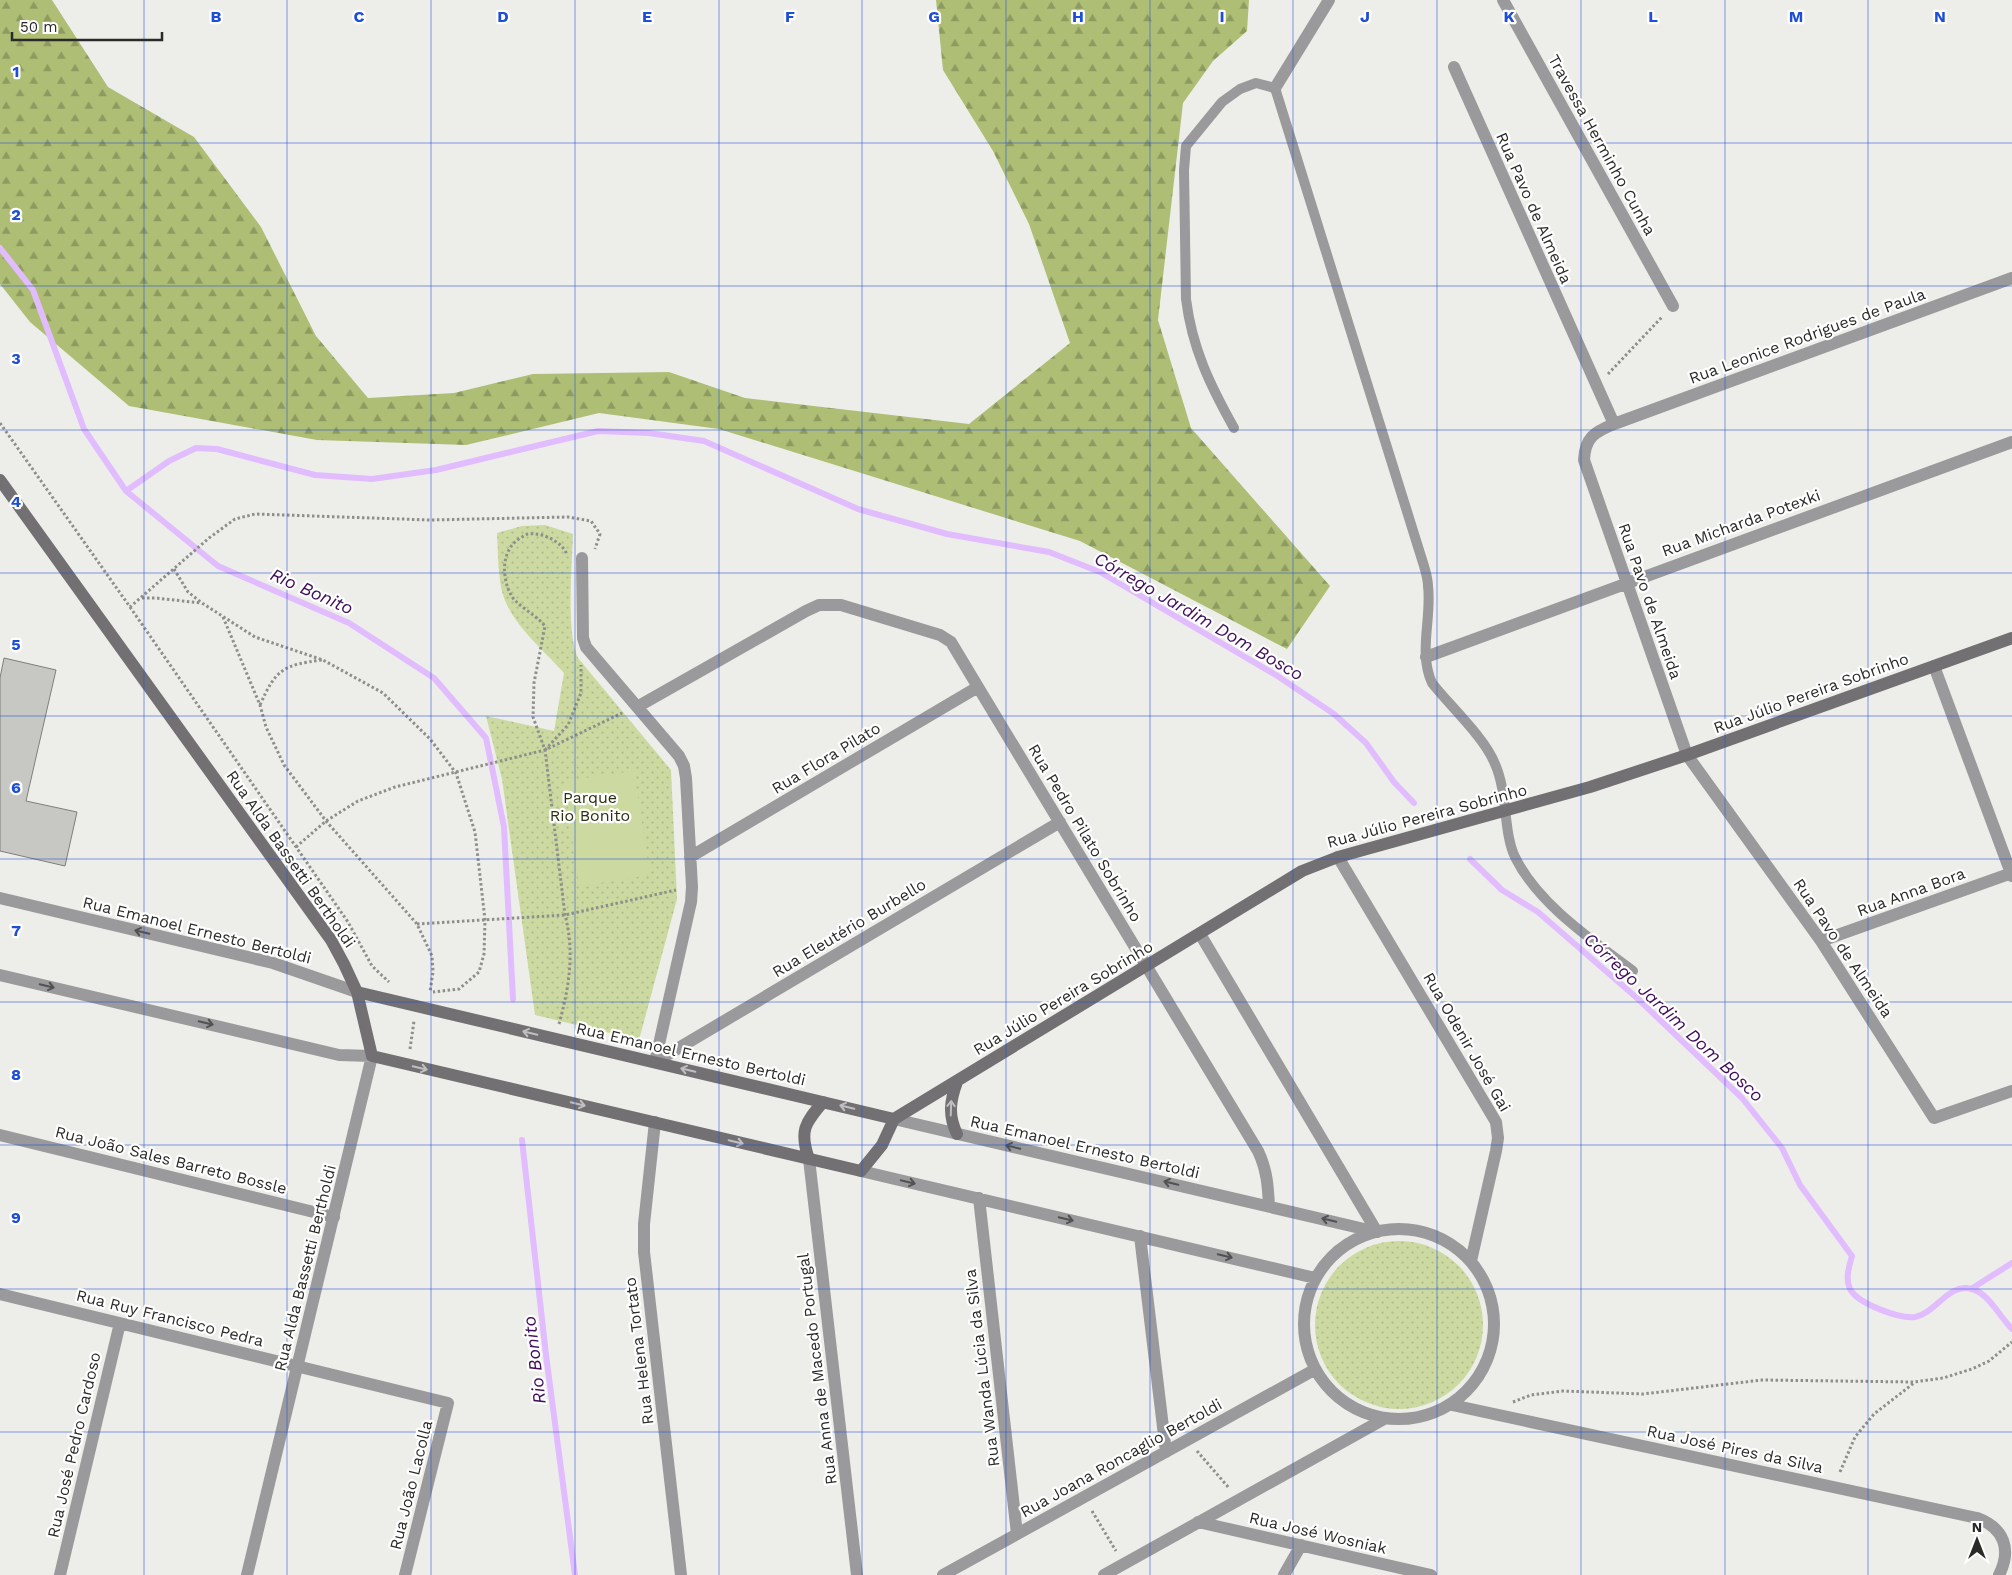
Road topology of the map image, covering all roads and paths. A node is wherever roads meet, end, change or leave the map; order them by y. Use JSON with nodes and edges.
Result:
{"nodes":[{"id":1,"x":1329,"y":0,"type":"edge"},
{"id":2,"x":1503,"y":0,"type":"edge"},
{"id":3,"x":1454,"y":67,"type":"dead end"},
{"id":4,"x":1275,"y":88,"type":"junction"},
{"id":5,"x":2012,"y":278,"type":"edge"},
{"id":6,"x":1673,"y":306,"type":"joint"},
{"id":7,"x":1596,"y":387,"type":"junction"},
{"id":8,"x":0,"y":423,"type":"edge"},
{"id":9,"x":1614,"y":424,"type":"junction"},
{"id":10,"x":1234,"y":428,"type":"dead end"},
{"id":11,"x":2012,"y":442,"type":"edge"},
{"id":12,"x":0,"y":483,"type":"edge"},
{"id":13,"x":582,"y":558,"type":"joint"},
{"id":14,"x":568,"y":559,"type":"dead end"},
{"id":15,"x":174,"y":569,"type":"junction"},
{"id":16,"x":1626,"y":583,"type":"junction"},
{"id":17,"x":141,"y":598,"type":"junction"},
{"id":18,"x":202,"y":604,"type":"junction"},
{"id":19,"x":130,"y":607,"type":"junction"},
{"id":20,"x":222,"y":616,"type":"junction"},
{"id":21,"x":2012,"y":638,"type":"edge"},
{"id":22,"x":1426,"y":657,"type":"junction"},
{"id":23,"x":324,"y":660,"type":"junction"},
{"id":24,"x":581,"y":660,"type":"dead end"},
{"id":25,"x":1934,"y":666,"type":"junction"},
{"id":26,"x":978,"y":687,"type":"junction"},
{"id":27,"x":260,"y":706,"type":"junction"},
{"id":28,"x":636,"y":707,"type":"junction"},
{"id":29,"x":545,"y":750,"type":"junction"},
{"id":30,"x":1687,"y":755,"type":"junction"},
{"id":31,"x":456,"y":773,"type":"junction"},
{"id":32,"x":1506,"y":812,"type":"junction"},
{"id":33,"x":326,"y":822,"type":"junction"},
{"id":34,"x":1060,"y":822,"type":"junction"},
{"id":35,"x":296,"y":847,"type":"junction"},
{"id":36,"x":690,"y":857,"type":"junction"},
{"id":37,"x":1338,"y":857,"type":"junction"},
{"id":38,"x":2012,"y":874,"type":"edge"},
{"id":39,"x":692,"y":887,"type":"junction"},
{"id":40,"x":0,"y":898,"type":"edge"},
{"id":41,"x":565,"y":915,"type":"junction"},
{"id":42,"x":484,"y":920,"type":"junction"},
{"id":43,"x":417,"y":924,"type":"junction"},
{"id":44,"x":1200,"y":934,"type":"junction"},
{"id":45,"x":1821,"y":941,"type":"junction"},
{"id":46,"x":1146,"y":966,"type":"junction"},
{"id":47,"x":1633,"y":971,"type":"dead end"},
{"id":48,"x":0,"y":975,"type":"edge"},
{"id":49,"x":390,"y":982,"type":"dead end"},
{"id":50,"x":356,"y":992,"type":"junction"},
{"id":51,"x":430,"y":992,"type":"junction"},
{"id":52,"x":416,"y":1006,"type":"junction"},
{"id":53,"x":555,"y":1039,"type":"junction"},
{"id":54,"x":372,"y":1056,"type":"junction"},
{"id":55,"x":655,"y":1062,"type":"junction"},
{"id":56,"x":407,"y":1065,"type":"junction"},
{"id":57,"x":956,"y":1082,"type":"junction"},
{"id":58,"x":2012,"y":1092,"type":"edge"},
{"id":59,"x":823,"y":1102,"type":"junction"},
{"id":60,"x":894,"y":1119,"type":"junction"},
{"id":61,"x":655,"y":1122,"type":"junction"},
{"id":62,"x":957,"y":1134,"type":"junction"},
{"id":63,"x":0,"y":1135,"type":"edge"},
{"id":64,"x":809,"y":1159,"type":"junction"},
{"id":65,"x":861,"y":1171,"type":"junction"},
{"id":66,"x":979,"y":1198,"type":"junction"},
{"id":67,"x":1269,"y":1206,"type":"junction"},
{"id":68,"x":334,"y":1217,"type":"junction"},
{"id":69,"x":1376,"y":1232,"type":"junction"},
{"id":70,"x":1140,"y":1236,"type":"junction"},
{"id":71,"x":1471,"y":1261,"type":"junction"},
{"id":72,"x":1315,"y":1278,"type":"junction"},
{"id":73,"x":0,"y":1294,"type":"edge"},
{"id":74,"x":120,"y":1323,"type":"junction"},
{"id":75,"x":2012,"y":1342,"type":"edge"},
{"id":76,"x":297,"y":1366,"type":"junction"},
{"id":77,"x":1314,"y":1370,"type":"junction"},
{"id":78,"x":1914,"y":1382,"type":"junction"},
{"id":79,"x":448,"y":1403,"type":"joint"},
{"id":80,"x":1452,"y":1404,"type":"junction"},
{"id":81,"x":1483,"y":1412,"type":"junction"},
{"id":82,"x":1384,"y":1419,"type":"junction"},
{"id":83,"x":1188,"y":1440,"type":"junction"},
{"id":84,"x":1166,"y":1452,"type":"junction"},
{"id":85,"x":1834,"y":1487,"type":"junction"},
{"id":86,"x":1084,"y":1497,"type":"junction"},
{"id":87,"x":1239,"y":1500,"type":"junction"},
{"id":88,"x":1198,"y":1522,"type":"junction"},
{"id":89,"x":1017,"y":1534,"type":"junction"},
{"id":90,"x":1302,"y":1545,"type":"junction"},
{"id":91,"x":1124,"y":1564,"type":"junction"},
{"id":92,"x":60,"y":1575,"type":"edge"},
{"id":93,"x":247,"y":1575,"type":"edge"},
{"id":94,"x":405,"y":1575,"type":"edge"},
{"id":95,"x":681,"y":1575,"type":"edge"},
{"id":96,"x":857,"y":1575,"type":"edge"},
{"id":97,"x":943,"y":1575,"type":"edge"},
{"id":98,"x":1104,"y":1575,"type":"edge"},
{"id":99,"x":1284,"y":1575,"type":"edge"},
{"id":100,"x":1431,"y":1575,"type":"edge"},
{"id":101,"x":1999,"y":1575,"type":"edge"}],
"edges":[{"from":1,"to":4,"type":"street"},
{"from":2,"to":6,"type":"street","name":"Travessa Herminho Cunha"},
{"from":3,"to":7,"type":"street","name":"Rua Pavo de Almeida"},
{"from":4,"to":10,"type":"lane"},
{"from":4,"to":22,"type":"lane"},
{"from":5,"to":9,"type":"street","name":"Rua Leonice Rodrigues de Paula"},
{"from":6,"to":7,"type":"path"},
{"from":7,"to":9,"type":"street","name":"Rua Pavo de Almeida"},
{"from":8,"to":19,"type":"path"},
{"from":9,"to":16,"type":"street","name":"Rua Pavo de Almeida"},
{"from":11,"to":16,"type":"street","name":"Rua Micharda Potexki"},
{"from":12,"to":50,"type":"main road","name":"Rua Alda Bassetti Bertholdi"},
{"from":13,"to":15,"type":"path"},
{"from":13,"to":28,"type":"street"},
{"from":14,"to":29,"type":"path"},
{"from":15,"to":17,"type":"path"},
{"from":15,"to":18,"type":"path"},
{"from":16,"to":22,"type":"street","name":"Rua Micharda Potexki"},
{"from":16,"to":30,"type":"street","name":"Rua Pavo de Almeida"},
{"from":17,"to":18,"type":"path"},
{"from":17,"to":19,"type":"path"},
{"from":18,"to":20,"type":"path"},
{"from":19,"to":35,"type":"path"},
{"from":20,"to":23,"type":"path"},
{"from":20,"to":27,"type":"path"},
{"from":21,"to":25,"type":"main road","name":"Rua Júlio Pereira Sobrinho"},
{"from":22,"to":32,"type":"lane"},
{"from":23,"to":27,"type":"path"},
{"from":23,"to":31,"type":"path"},
{"from":24,"to":29,"type":"path"},
{"from":25,"to":30,"type":"main road","name":"Rua Júlio Pereira Sobrinho"},
{"from":25,"to":38,"type":"street"},
{"from":26,"to":28,"type":"street","name":"Rua Pedro Pilato Sobrinho"},
{"from":26,"to":34,"type":"street","name":"Rua Pedro Pilato Sobrinho"},
{"from":26,"to":36,"type":"street","name":"Rua Flora Pilato"},
{"from":27,"to":33,"type":"path"},
{"from":28,"to":29,"type":"path"},
{"from":28,"to":36,"type":"street"},
{"from":29,"to":31,"type":"path"},
{"from":29,"to":41,"type":"path"},
{"from":30,"to":32,"type":"main road","name":"Rua Júlio Pereira Sobrinho"},
{"from":30,"to":45,"type":"street","name":"Rua Pavo de Almeida"},
{"from":31,"to":33,"type":"path"},
{"from":31,"to":42,"type":"path"},
{"from":32,"to":37,"type":"main road","name":"Rua Júlio Pereira Sobrinho"},
{"from":32,"to":47,"type":"lane"},
{"from":33,"to":35,"type":"path"},
{"from":33,"to":43,"type":"path"},
{"from":34,"to":46,"type":"street","name":"Rua Pedro Pilato Sobrinho"},
{"from":34,"to":55,"type":"street","name":"Rua Eleutério Burbello"},
{"from":35,"to":49,"type":"path"},
{"from":36,"to":39,"type":"street"},
{"from":37,"to":44,"type":"main road","name":"Rua Júlio Pereira Sobrinho"},
{"from":37,"to":71,"type":"street","name":"Rua Odenir José Gai"},
{"from":38,"to":45,"type":"street","name":"Rua Anna Bora"},
{"from":39,"to":41,"type":"path"},
{"from":39,"to":55,"type":"street"},
{"from":50,"to":40,"type":"street","name":"Rua Emanoel Ernesto Bertoldi","one_way":true},
{"from":41,"to":42,"type":"path"},
{"from":41,"to":53,"type":"path"},
{"from":42,"to":43,"type":"path"},
{"from":42,"to":51,"type":"path"},
{"from":43,"to":51,"type":"path"},
{"from":44,"to":46,"type":"main road","name":"Rua Júlio Pereira Sobrinho"},
{"from":44,"to":69,"type":"street"},
{"from":45,"to":58,"type":"street","name":"Rua Pavo de Almeida"},
{"from":46,"to":57,"type":"main road","name":"Rua Júlio Pereira Sobrinho"},
{"from":46,"to":67,"type":"street","name":"Rua Pedro Pilato Sobrinho"},
{"from":48,"to":54,"type":"street","one_way":true},
{"from":50,"to":52,"type":"main road","name":"Rua Emanoel Ernesto Bertoldi"},
{"from":50,"to":54,"type":"main road","name":"Rua Alda Bassetti Bertholdi"},
{"from":51,"to":52,"type":"path"},
{"from":53,"to":52,"type":"main road","name":"Rua Emanoel Ernesto Bertoldi","one_way":true},
{"from":52,"to":56,"type":"path"},
{"from":53,"to":55,"type":"main road","name":"Rua Emanoel Ernesto Bertoldi"},
{"from":54,"to":56,"type":"main road"},
{"from":54,"to":68,"type":"street","name":"Rua Alda Bassetti Bertholdi"},
{"from":59,"to":55,"type":"main road","name":"Rua Emanoel Ernesto Bertoldi","one_way":true},
{"from":56,"to":61,"type":"main road","one_way":true},
{"from":57,"to":60,"type":"main road","name":"Rua Júlio Pereira Sobrinho"},
{"from":62,"to":57,"type":"main road","one_way":true},
{"from":60,"to":59,"type":"main road","name":"Rua Emanoel Ernesto Bertoldi","one_way":true},
{"from":59,"to":64,"type":"main road"},
{"from":60,"to":62,"type":"street","name":"Rua Emanoel Ernesto Bertoldi"},
{"from":60,"to":65,"type":"main road"},
{"from":61,"to":64,"type":"main road","one_way":true},
{"from":61,"to":95,"type":"street","name":"Rua Helena Tortato"},
{"from":67,"to":62,"type":"street","name":"Rua Emanoel Ernesto Bertoldi","one_way":true},
{"from":63,"to":68,"type":"street","name":"Rua João Sales Barreto Bossle"},
{"from":64,"to":65,"type":"main road"},
{"from":64,"to":96,"type":"street","name":"Rua Anna de Macedo Portugal"},
{"from":65,"to":66,"type":"street","one_way":true},
{"from":66,"to":70,"type":"street","one_way":true},
{"from":66,"to":89,"type":"street","name":"Rua Wanda Lúcia da Silva"},
{"from":69,"to":67,"type":"street","name":"Rua Emanoel Ernesto Bertoldi","one_way":true},
{"from":68,"to":76,"type":"street","name":"Rua Alda Bassetti Bertholdi"},
{"from":69,"to":71,"type":"street"},
{"from":69,"to":72,"type":"street"},
{"from":70,"to":72,"type":"street","one_way":true},
{"from":70,"to":84,"type":"street"},
{"from":71,"to":80,"type":"street"},
{"from":72,"to":77,"type":"street"},
{"from":73,"to":74,"type":"street","name":"Rua Ruy Francisco Pedra"},
{"from":74,"to":76,"type":"street","name":"Rua Ruy Francisco Pedra"},
{"from":74,"to":92,"type":"street","name":"Rua José Pedro Cardoso"},
{"from":75,"to":78,"type":"path"},
{"from":76,"to":79,"type":"street","name":"Rua Ruy Francisco Pedra"},
{"from":76,"to":93,"type":"street","name":"Rua Alda Bassetti Bertholdi"},
{"from":77,"to":82,"type":"street"},
{"from":77,"to":83,"type":"street","name":"Rua Joana Roncaglio Bertoldi"},
{"from":78,"to":81,"type":"path"},
{"from":78,"to":85,"type":"path"},
{"from":79,"to":94,"type":"street","name":"Rua João Lacolla"},
{"from":80,"to":81,"type":"street","name":"Rua José Pires da Silva"},
{"from":80,"to":82,"type":"street"},
{"from":81,"to":85,"type":"street","name":"Rua José Pires da Silva"},
{"from":82,"to":87,"type":"street"},
{"from":83,"to":84,"type":"street","name":"Rua Joana Roncaglio Bertoldi"},
{"from":83,"to":87,"type":"path"},
{"from":84,"to":86,"type":"street","name":"Rua Joana Roncaglio Bertoldi"},
{"from":85,"to":101,"type":"street","name":"Rua José Pires da Silva"},
{"from":86,"to":89,"type":"street","name":"Rua Joana Roncaglio Bertoldi"},
{"from":86,"to":91,"type":"path"},
{"from":87,"to":88,"type":"street"},
{"from":88,"to":90,"type":"street","name":"Rua José Wosniak"},
{"from":88,"to":91,"type":"street"},
{"from":89,"to":97,"type":"street","name":"Rua Joana Roncaglio Bertoldi"},
{"from":90,"to":99,"type":"street"},
{"from":90,"to":100,"type":"street","name":"Rua José Wosniak"},
{"from":91,"to":98,"type":"street"}]}
